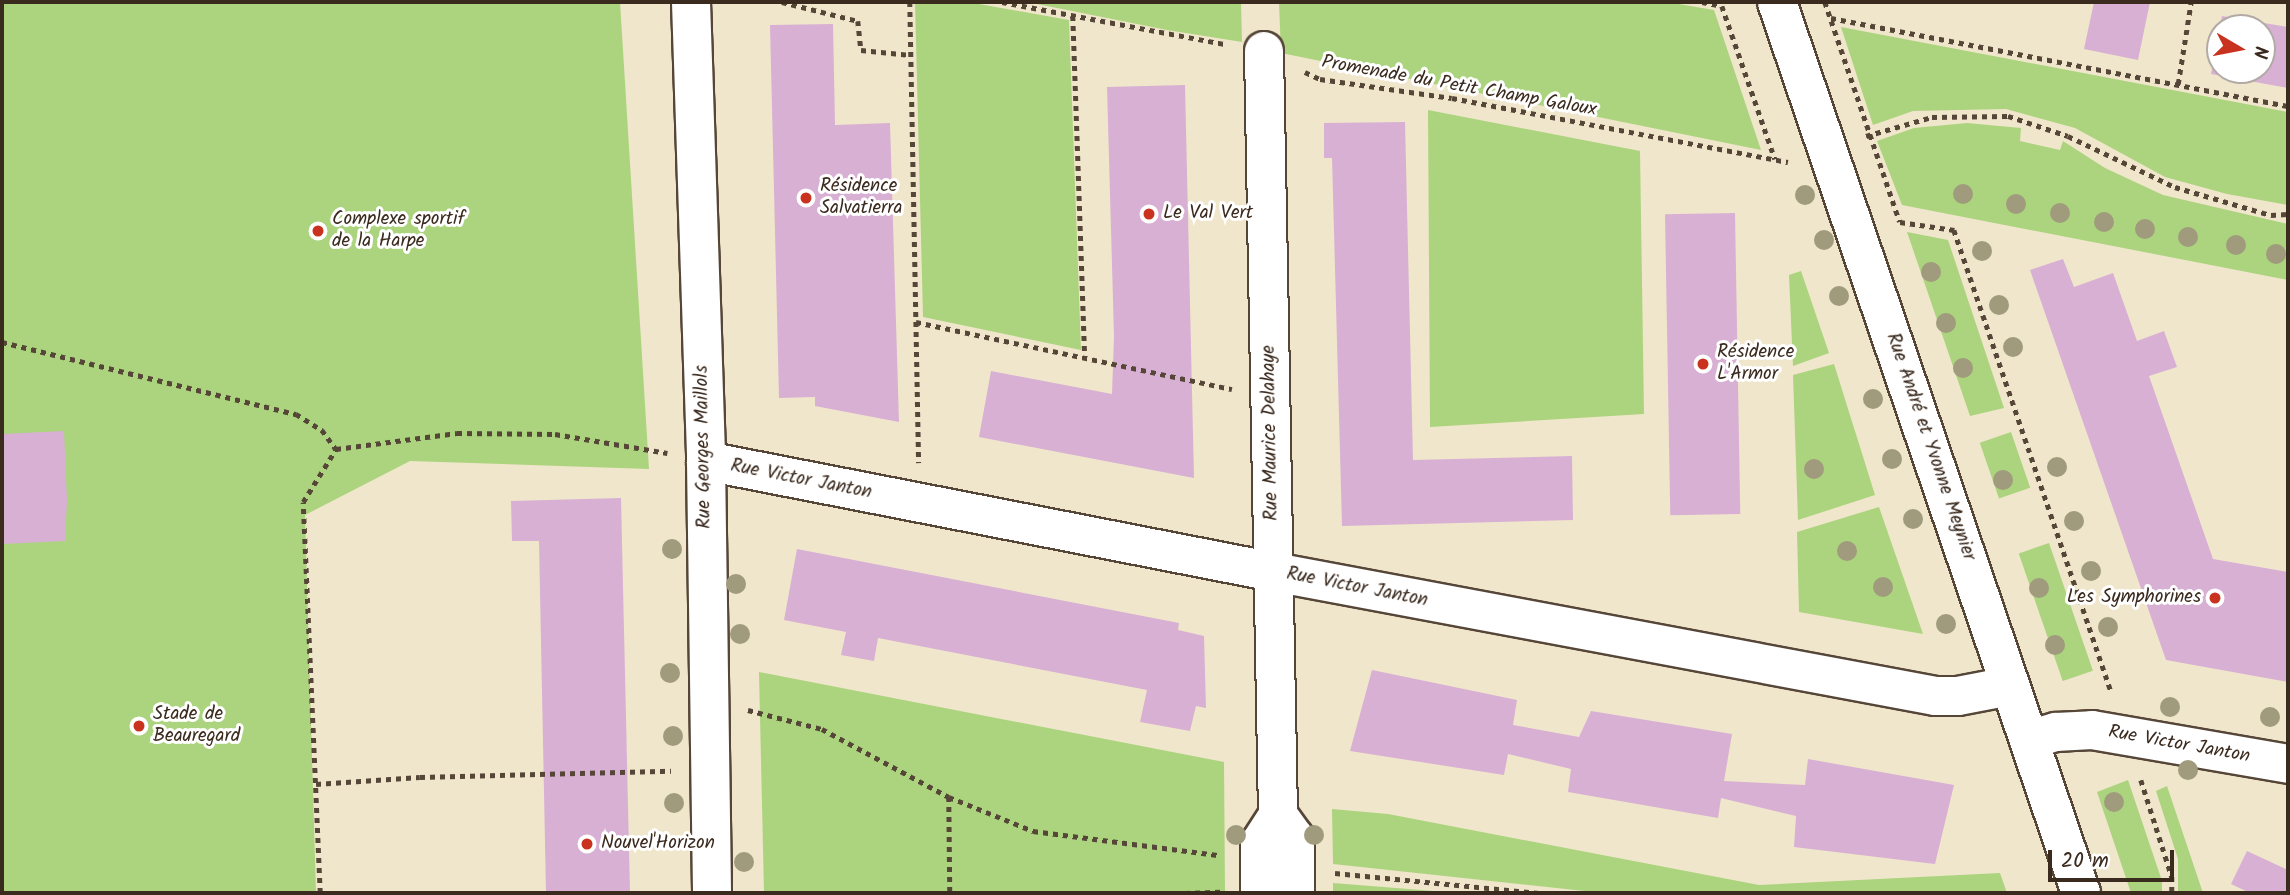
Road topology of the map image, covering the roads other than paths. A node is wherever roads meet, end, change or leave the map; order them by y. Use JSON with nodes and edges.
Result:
{"nodes":[{"id":1,"x":691,"y":2,"type":"edge"},
{"id":2,"x":1777,"y":2,"type":"edge"},
{"id":3,"x":1264,"y":51,"type":"road end"},
{"id":4,"x":706,"y":461,"type":"junction"},
{"id":5,"x":1274,"y":572,"type":"junction"},
{"id":6,"x":2010,"y":686,"type":"junction"},
{"id":7,"x":2029,"y":740,"type":"junction"},
{"id":8,"x":2288,"y":764,"type":"edge"},
{"id":9,"x":1277,"y":877,"type":"edge"},
{"id":10,"x":712,"y":893,"type":"edge"},
{"id":11,"x":2081,"y":893,"type":"edge"}],
"edges":[{"from":1,"to":4,"type":"street","name":"Rue Georges Maillols"},
{"from":2,"to":6,"type":"street","name":"Rue André et Yvonne Meynier"},
{"from":3,"to":5,"type":"street","name":"Rue Maurice Delahaye"},
{"from":4,"to":5,"type":"street","name":"Rue Victor Janton"},
{"from":4,"to":10,"type":"street","name":"Rue Georges Maillols"},
{"from":5,"to":6,"type":"street","name":"Rue Victor Janton"},
{"from":5,"to":9,"type":"street","name":"Rue Maurice Delahaye"},
{"from":6,"to":7,"type":"street","name":"Rue André et Yvonne Meynier"},
{"from":7,"to":8,"type":"street","name":"Rue Victor Janton"},
{"from":7,"to":11,"type":"street","name":"Rue André et Yvonne Meynier"}]}
